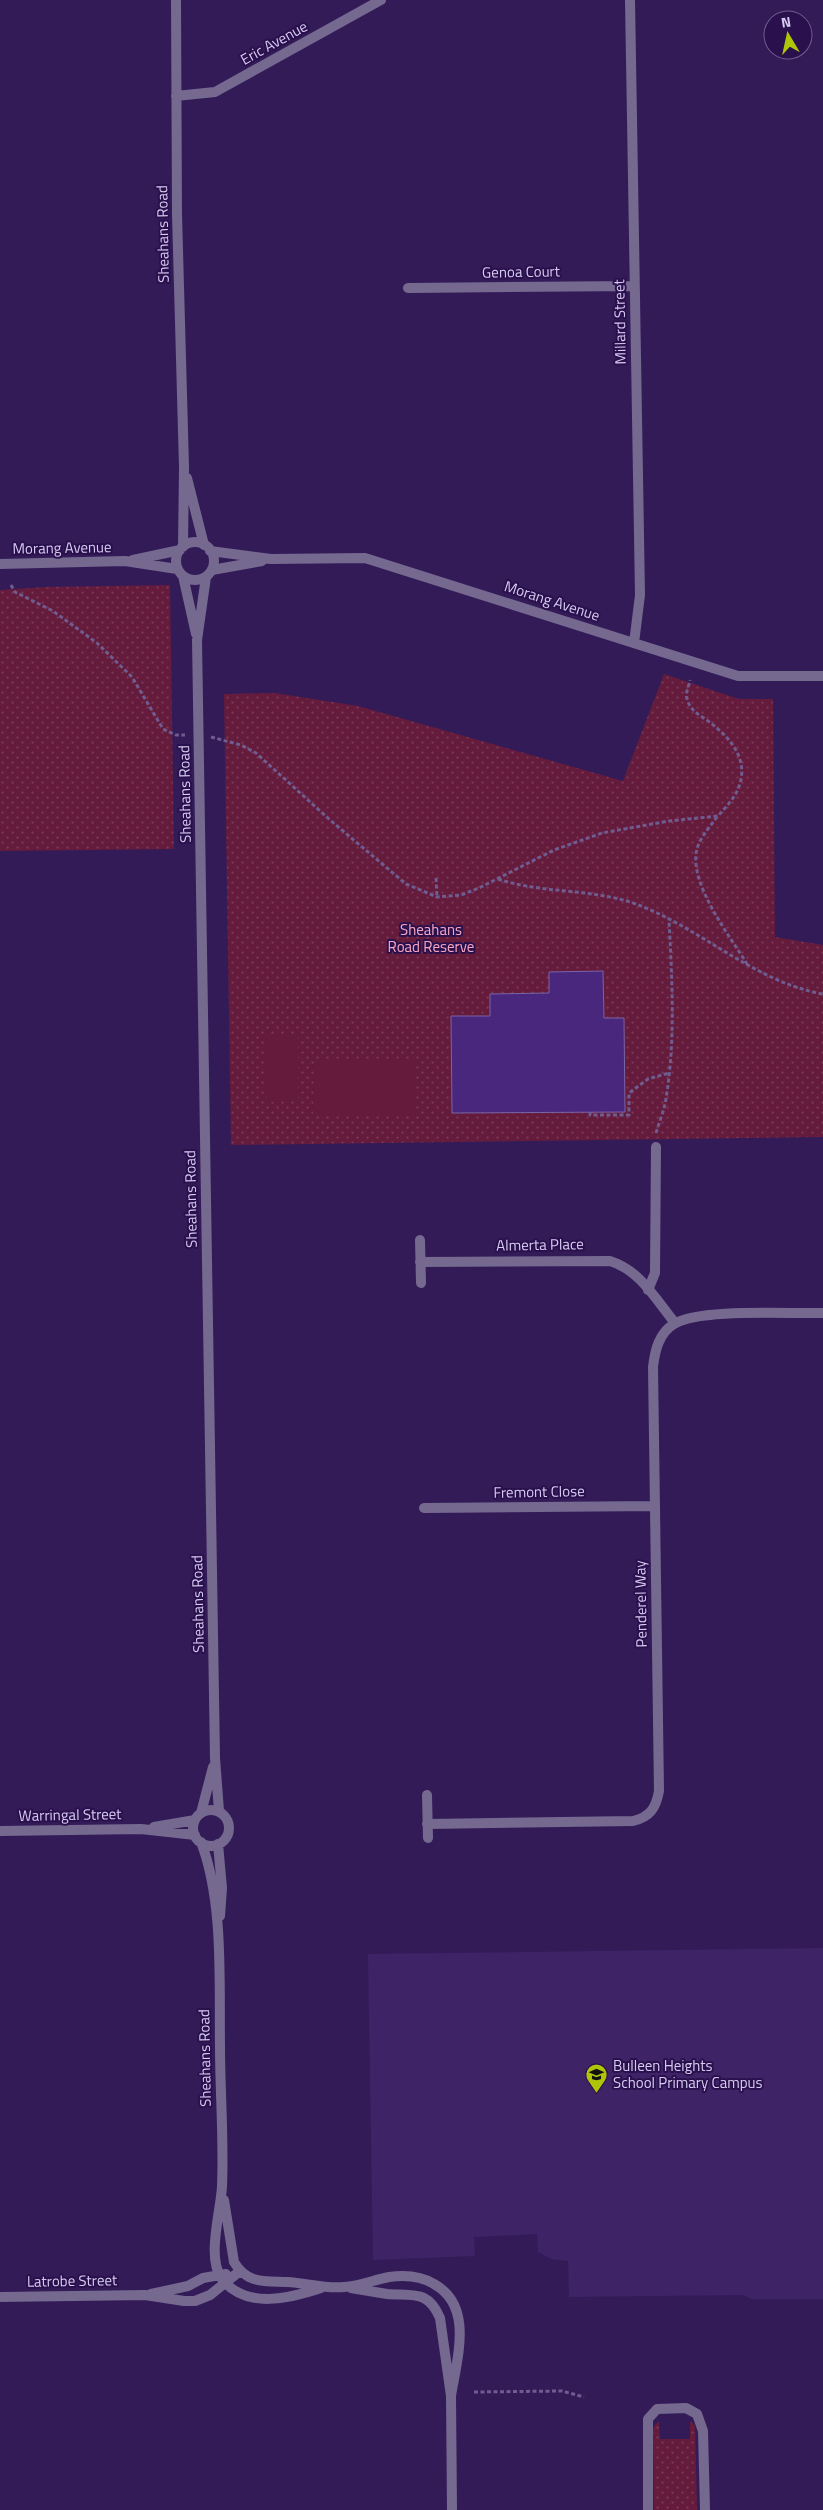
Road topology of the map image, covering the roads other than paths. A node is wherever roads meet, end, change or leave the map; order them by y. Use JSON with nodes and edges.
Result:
{"nodes":[{"id":1,"x":176,"y":0,"type":"edge"},
{"id":2,"x":381,"y":0,"type":"edge"},
{"id":3,"x":630,"y":0,"type":"edge"},
{"id":4,"x":176,"y":96,"type":"junction"},
{"id":5,"x":634,"y":286,"type":"junction"},
{"id":6,"x":408,"y":288,"type":"dead end"},
{"id":7,"x":184,"y":467,"type":"junction"},
{"id":8,"x":207,"y":548,"type":"junction"},
{"id":9,"x":181,"y":549,"type":"junction"},
{"id":10,"x":270,"y":559,"type":"junction"},
{"id":11,"x":125,"y":562,"type":"junction"},
{"id":12,"x":0,"y":564,"type":"edge"},
{"id":13,"x":180,"y":573,"type":"junction"},
{"id":14,"x":209,"y":573,"type":"junction"},
{"id":15,"x":198,"y":640,"type":"junction"},
{"id":16,"x":634,"y":643,"type":"junction"},
{"id":17,"x":823,"y":676,"type":"edge"},
{"id":18,"x":656,"y":1148,"type":"road end"},
{"id":19,"x":420,"y":1240,"type":"dead end"},
{"id":20,"x":420,"y":1262,"type":"junction"},
{"id":21,"x":421,"y":1284,"type":"dead end"},
{"id":22,"x":648,"y":1290,"type":"junction"},
{"id":23,"x":823,"y":1313,"type":"edge"},
{"id":24,"x":674,"y":1323,"type":"junction"},
{"id":25,"x":655,"y":1506,"type":"junction"},
{"id":26,"x":424,"y":1508,"type":"dead end"},
{"id":27,"x":215,"y":1758,"type":"junction"},
{"id":28,"x":427,"y":1795,"type":"dead end"},
{"id":29,"x":218,"y":1811,"type":"junction"},
{"id":30,"x":198,"y":1816,"type":"junction"},
{"id":31,"x":427,"y":1824,"type":"junction"},
{"id":32,"x":141,"y":1829,"type":"junction"},
{"id":33,"x":0,"y":1831,"type":"edge"},
{"id":34,"x":428,"y":1838,"type":"dead end"},
{"id":35,"x":198,"y":1839,"type":"junction"},
{"id":36,"x":218,"y":1844,"type":"junction"},
{"id":37,"x":218,"y":1929,"type":"junction"},
{"id":38,"x":222,"y":2187,"type":"junction"},
{"id":39,"x":240,"y":2271,"type":"junction"},
{"id":40,"x":222,"y":2279,"type":"junction"},
{"id":41,"x":346,"y":2287,"type":"junction"},
{"id":42,"x":321,"y":2288,"type":"junction"},
{"id":43,"x":145,"y":2295,"type":"junction"},
{"id":44,"x":0,"y":2296,"type":"edge"},
{"id":45,"x":451,"y":2396,"type":"junction"},
{"id":46,"x":452,"y":2510,"type":"edge"},
{"id":47,"x":648,"y":2510,"type":"edge"},
{"id":48,"x":705,"y":2510,"type":"edge"}],
"edges":[{"from":1,"to":4,"type":"street","name":"Sheahans Road"},
{"from":2,"to":4,"type":"street","name":"Eric Avenue"},
{"from":3,"to":5,"type":"street","name":"Millard Street"},
{"from":4,"to":7,"type":"street","name":"Sheahans Road"},
{"from":5,"to":6,"type":"street","name":"Genoa Court"},
{"from":5,"to":16,"type":"street","name":"Millard Street"},
{"from":7,"to":8,"type":"street","name":"Sheahans Road"},
{"from":7,"to":9,"type":"street","name":"Sheahans Road"},
{"from":8,"to":9,"type":"street"},
{"from":8,"to":10,"type":"street","name":"Morang Avenue"},
{"from":8,"to":14,"type":"street"},
{"from":9,"to":11,"type":"street","name":"Morang Avenue"},
{"from":9,"to":13,"type":"street"},
{"from":10,"to":14,"type":"street","name":"Morang Avenue"},
{"from":10,"to":16,"type":"street","name":"Morang Avenue"},
{"from":11,"to":12,"type":"street","name":"Morang Avenue"},
{"from":11,"to":13,"type":"street","name":"Morang Avenue"},
{"from":13,"to":14,"type":"street"},
{"from":13,"to":15,"type":"street","name":"Sheahans Road"},
{"from":14,"to":15,"type":"street","name":"Sheahans Road"},
{"from":15,"to":27,"type":"street","name":"Sheahans Road"},
{"from":16,"to":17,"type":"street","name":"Morang Avenue"},
{"from":18,"to":22,"type":"street"},
{"from":19,"to":20,"type":"street"},
{"from":20,"to":21,"type":"street"},
{"from":20,"to":22,"type":"street","name":"Almerta Place"},
{"from":22,"to":24,"type":"street","name":"Almerta Place"},
{"from":23,"to":24,"type":"street"},
{"from":24,"to":25,"type":"street","name":"Penderel Way"},
{"from":25,"to":26,"type":"street","name":"Fremont Close"},
{"from":25,"to":31,"type":"street","name":"Penderel Way"},
{"from":27,"to":29,"type":"street","name":"Sheahans Road"},
{"from":27,"to":30,"type":"street","name":"Sheahans Road"},
{"from":28,"to":31,"type":"street"},
{"from":29,"to":30,"type":"street"},
{"from":29,"to":36,"type":"street"},
{"from":30,"to":32,"type":"street","name":"Warringal Street"},
{"from":30,"to":35,"type":"street"},
{"from":31,"to":34,"type":"street"},
{"from":32,"to":33,"type":"street","name":"Warringal Street"},
{"from":32,"to":35,"type":"street","name":"Warringal Street"},
{"from":35,"to":36,"type":"street"},
{"from":35,"to":37,"type":"street","name":"Sheahans Road"},
{"from":36,"to":37,"type":"street","name":"Sheahans Road"},
{"from":37,"to":38,"type":"street","name":"Sheahans Road"},
{"from":38,"to":39,"type":"street","name":"Sheahans Road"},
{"from":38,"to":40,"type":"street","name":"Sheahans Road"},
{"from":39,"to":40,"type":"street","name":"Latrobe Street"},
{"from":39,"to":42,"type":"street"},
{"from":40,"to":42,"type":"street"},
{"from":40,"to":43,"type":"street","name":"Latrobe Street"},
{"from":40,"to":43,"type":"street","name":"Latrobe Street"},
{"from":41,"to":42,"type":"street"},
{"from":41,"to":45,"type":"street"},
{"from":41,"to":45,"type":"street"},
{"from":43,"to":44,"type":"street","name":"Latrobe Street"},
{"from":45,"to":46,"type":"street"},
{"from":47,"to":48,"type":"street"}]}
